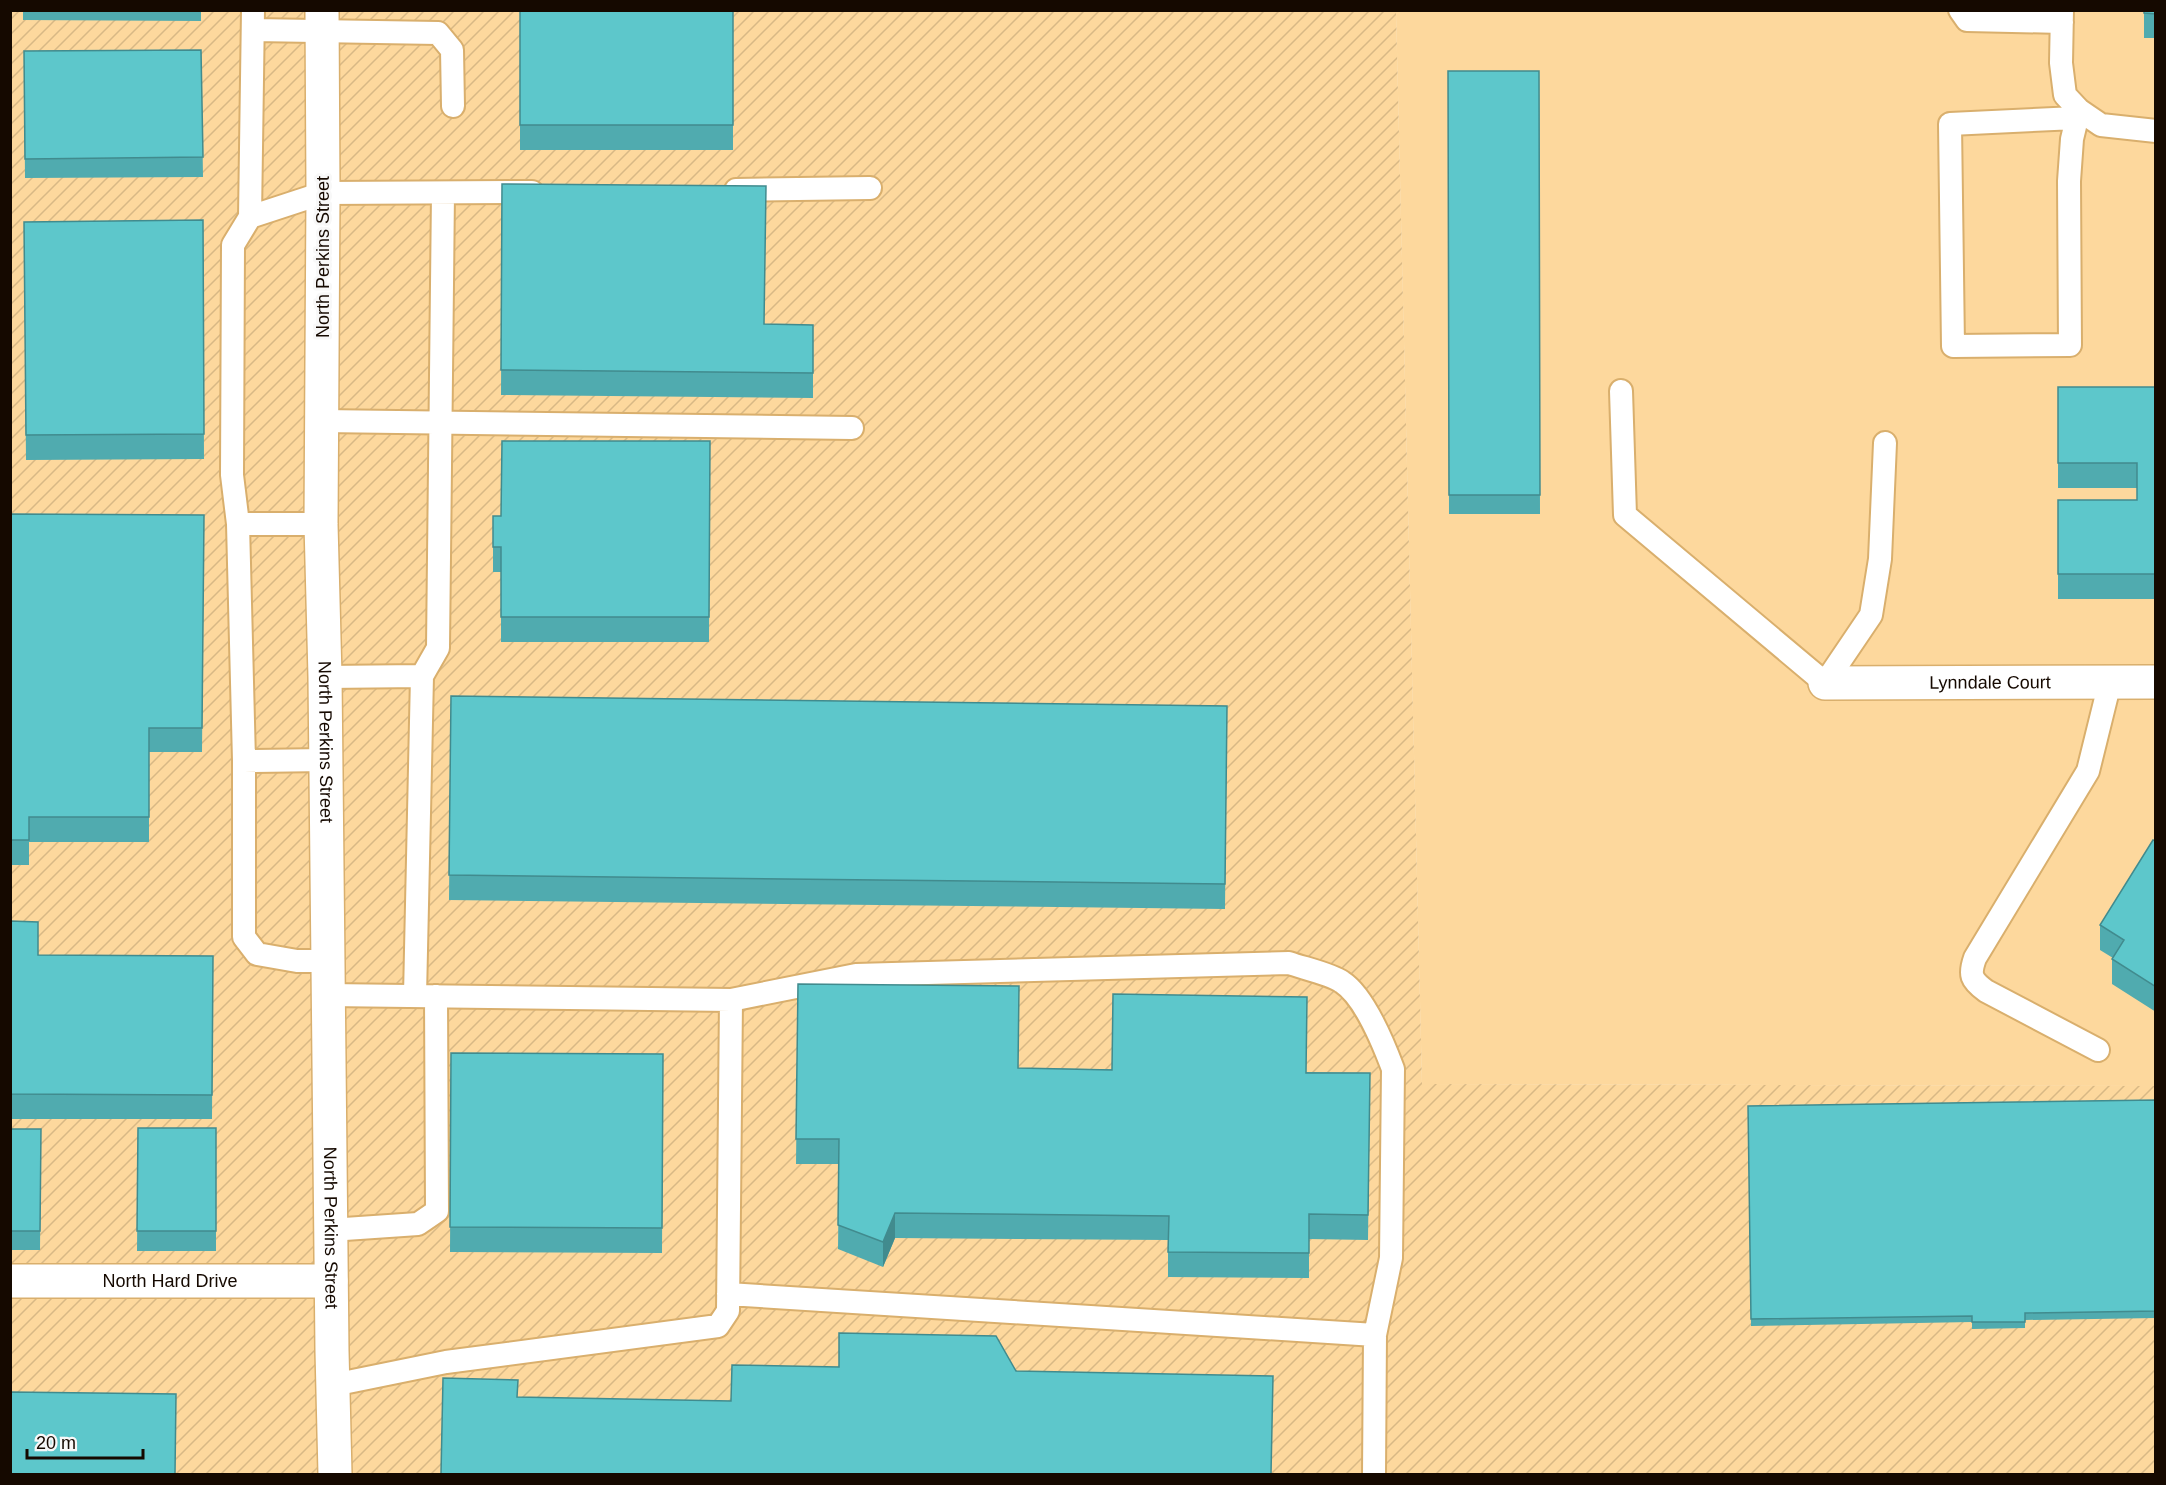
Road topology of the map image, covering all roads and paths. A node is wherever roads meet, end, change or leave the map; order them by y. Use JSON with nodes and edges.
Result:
{"nodes":[{"id":1,"x":1960,"y":10,"type":"edge"},
{"id":2,"x":2062,"y":16,"type":"edge"},
{"id":3,"x":253,"y":20,"type":"edge"},
{"id":4,"x":323,"y":21,"type":"edge"},
{"id":5,"x":453,"y":106,"type":"dead end"},
{"id":6,"x":2077,"y":114,"type":"junction"},
{"id":7,"x":2156,"y":130,"type":"edge"},
{"id":8,"x":870,"y":188,"type":"dead end"},
{"id":9,"x":716,"y":190,"type":"edge"},
{"id":10,"x":550,"y":192,"type":"edge"},
{"id":11,"x":323,"y":193,"type":"junction"},
{"id":12,"x":443,"y":193,"type":"junction"},
{"id":13,"x":250,"y":217,"type":"junction"},
{"id":14,"x":1621,"y":391,"type":"dead end"},
{"id":15,"x":322,"y":421,"type":"junction"},
{"id":16,"x":440,"y":421,"type":"junction"},
{"id":17,"x":852,"y":428,"type":"dead end"},
{"id":18,"x":1885,"y":443,"type":"dead end"},
{"id":19,"x":321,"y":524,"type":"junction"},
{"id":20,"x":238,"y":525,"type":"junction"},
{"id":21,"x":422,"y":676,"type":"junction"},
{"id":22,"x":325,"y":677,"type":"junction"},
{"id":23,"x":2110,"y":682,"type":"junction"},
{"id":24,"x":2156,"y":682,"type":"edge"},
{"id":25,"x":1824,"y":683,"type":"junction"},
{"id":26,"x":326,"y":760,"type":"junction"},
{"id":27,"x":244,"y":761,"type":"junction"},
{"id":28,"x":328,"y":961,"type":"junction"},
{"id":29,"x":328,"y":994,"type":"junction"},
{"id":30,"x":426,"y":996,"type":"junction"},
{"id":31,"x":731,"y":1000,"type":"junction"},
{"id":32,"x":2098,"y":1050,"type":"dead end"},
{"id":33,"x":330,"y":1230,"type":"junction"},
{"id":34,"x":10,"y":1281,"type":"edge"},
{"id":35,"x":331,"y":1281,"type":"junction"},
{"id":36,"x":728,"y":1294,"type":"junction"},
{"id":37,"x":1375,"y":1335,"type":"junction"},
{"id":38,"x":333,"y":1385,"type":"junction"},
{"id":39,"x":335,"y":1474,"type":"edge"},
{"id":40,"x":1374,"y":1474,"type":"edge"}],
"edges":[{"from":1,"to":2,"type":"lane"},
{"from":2,"to":6,"type":"lane"},
{"from":3,"to":4,"type":"lane"},
{"from":3,"to":13,"type":"lane"},
{"from":4,"to":5,"type":"lane"},
{"from":4,"to":11,"type":"street","name":"North Perkins Street"},
{"from":6,"to":6,"type":"lane"},
{"from":6,"to":7,"type":"lane"},
{"from":8,"to":9,"type":"lane"},
{"from":10,"to":12,"type":"lane"},
{"from":11,"to":12,"type":"lane"},
{"from":11,"to":13,"type":"lane"},
{"from":11,"to":15,"type":"street","name":"North Perkins Street"},
{"from":12,"to":16,"type":"lane"},
{"from":13,"to":20,"type":"lane"},
{"from":14,"to":25,"type":"lane"},
{"from":15,"to":16,"type":"lane"},
{"from":15,"to":19,"type":"street","name":"North Perkins Street"},
{"from":16,"to":17,"type":"lane"},
{"from":16,"to":21,"type":"lane"},
{"from":18,"to":25,"type":"lane"},
{"from":19,"to":20,"type":"lane"},
{"from":19,"to":22,"type":"street","name":"North Perkins Street"},
{"from":20,"to":27,"type":"lane"},
{"from":21,"to":22,"type":"lane"},
{"from":21,"to":30,"type":"lane"},
{"from":22,"to":26,"type":"street","name":"North Perkins Street"},
{"from":23,"to":24,"type":"street","name":"Lynndale Court"},
{"from":23,"to":25,"type":"street","name":"Lynndale Court"},
{"from":23,"to":32,"type":"lane"},
{"from":26,"to":27,"type":"lane"},
{"from":26,"to":28,"type":"street","name":"North Perkins Street"},
{"from":27,"to":28,"type":"lane"},
{"from":28,"to":29,"type":"street","name":"North Perkins Street"},
{"from":29,"to":30,"type":"lane"},
{"from":29,"to":33,"type":"street","name":"North Perkins Street"},
{"from":30,"to":31,"type":"lane"},
{"from":30,"to":33,"type":"lane"},
{"from":31,"to":36,"type":"lane"},
{"from":31,"to":37,"type":"lane"},
{"from":33,"to":35,"type":"street","name":"North Perkins Street"},
{"from":34,"to":35,"type":"street","name":"North Hard Drive"},
{"from":35,"to":38,"type":"street","name":"North Perkins Street"},
{"from":36,"to":37,"type":"lane"},
{"from":36,"to":38,"type":"lane"},
{"from":37,"to":40,"type":"lane"},
{"from":38,"to":39,"type":"street","name":"North Perkins Street"}]}
